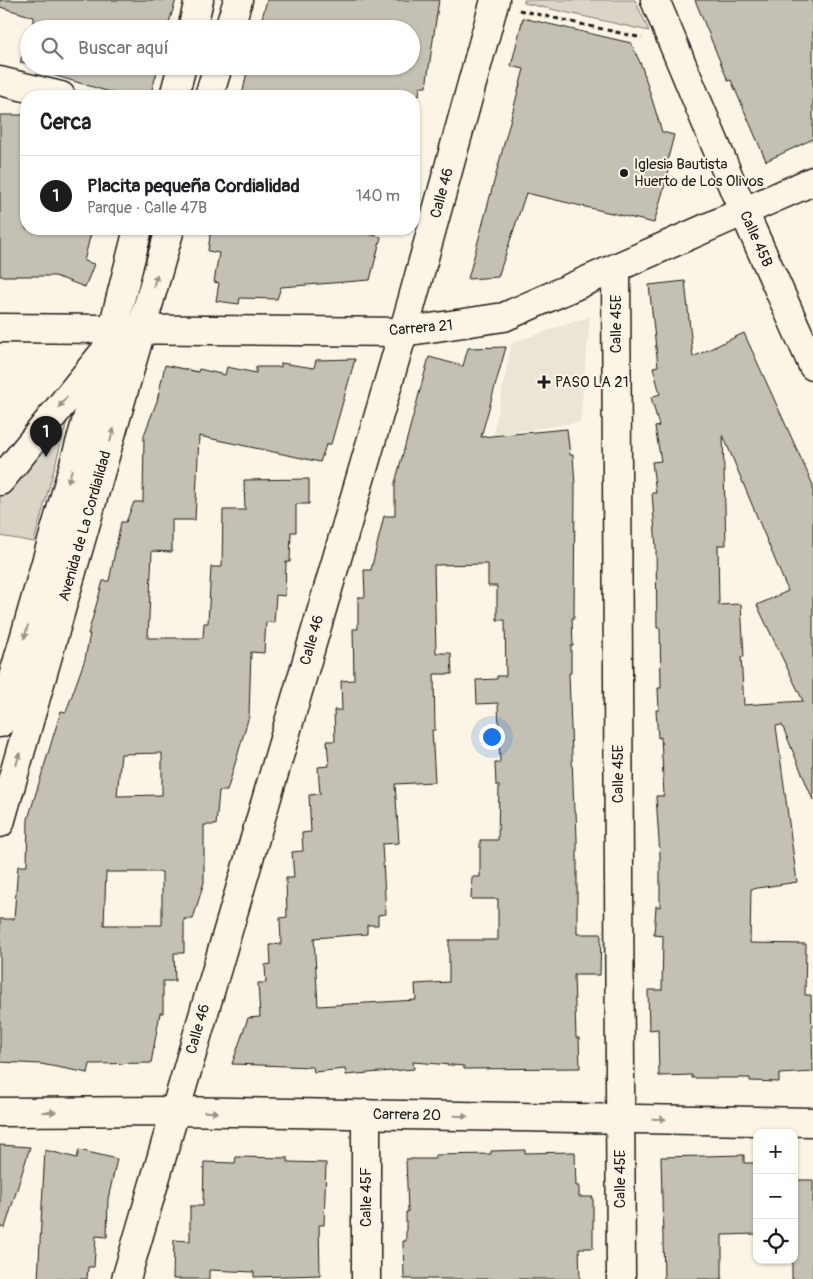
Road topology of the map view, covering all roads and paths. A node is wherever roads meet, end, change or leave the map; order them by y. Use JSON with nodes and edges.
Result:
{"nodes":[{"id":1,"x":199,"y":0,"type":"edge"},
{"id":2,"x":238,"y":0,"type":"edge"},
{"id":3,"x":655,"y":0,"type":"edge"},
{"id":4,"x":495,"y":2,"type":"edge"},
{"id":5,"x":194,"y":20,"type":"edge"},
{"id":6,"x":232,"y":20,"type":"edge"},
{"id":7,"x":675,"y":45,"type":"junction"},
{"id":8,"x":180,"y":75,"type":"edge"},
{"id":9,"x":215,"y":75,"type":"edge"},
{"id":10,"x":0,"y":80,"type":"edge"},
{"id":11,"x":38,"y":90,"type":"edge"},
{"id":12,"x":176,"y":90,"type":"edge"},
{"id":13,"x":211,"y":90,"type":"edge"},
{"id":14,"x":813,"y":181,"type":"edge"},
{"id":15,"x":744,"y":212,"type":"junction"},
{"id":16,"x":136,"y":235,"type":"edge"},
{"id":17,"x":168,"y":235,"type":"edge"},
{"id":18,"x":616,"y":269,"type":"junction"},
{"id":19,"x":0,"y":328,"type":"edge"},
{"id":20,"x":142,"y":328,"type":"junction"},
{"id":21,"x":403,"y":332,"type":"junction"},
{"id":22,"x":109,"y":340,"type":"junction"},
{"id":23,"x":813,"y":366,"type":"edge"},
{"id":24,"x":0,"y":481,"type":"edge"},
{"id":25,"x":0,"y":723,"type":"edge"},
{"id":26,"x":0,"y":823,"type":"edge"},
{"id":27,"x":174,"y":1111,"type":"junction"},
{"id":28,"x":0,"y":1112,"type":"edge"},
{"id":29,"x":366,"y":1114,"type":"junction"},
{"id":30,"x":620,"y":1119,"type":"junction"},
{"id":31,"x":813,"y":1122,"type":"edge"},
{"id":32,"x":126,"y":1279,"type":"edge"},
{"id":33,"x":366,"y":1279,"type":"edge"},
{"id":34,"x":620,"y":1279,"type":"edge"}],
"edges":[{"from":1,"to":5,"type":"street"},
{"from":2,"to":6,"type":"street"},
{"from":3,"to":7,"type":"street","name":"Calle 45B"},
{"from":4,"to":7,"type":"path"},
{"from":4,"to":21,"type":"street","name":"Calle 46"},
{"from":7,"to":15,"type":"street","name":"Calle 45B"},
{"from":8,"to":12,"type":"street"},
{"from":9,"to":13,"type":"street"},
{"from":10,"to":11,"type":"street"},
{"from":14,"to":15,"type":"street","name":"Carrera 21"},
{"from":15,"to":18,"type":"street","name":"Carrera 21"},
{"from":15,"to":23,"type":"street","name":"Calle 45B"},
{"from":16,"to":22,"type":"street","name":"Avenida de La Cordialidad"},
{"from":20,"to":17,"type":"street","name":"Avenida de La Cordialidad","one_way":true},
{"from":18,"to":21,"type":"street","name":"Carrera 21"},
{"from":18,"to":30,"type":"street","name":"Calle 45E"},
{"from":19,"to":22,"type":"street","name":"Carrera 21"},
{"from":20,"to":21,"type":"street","name":"Carrera 21"},
{"from":20,"to":22,"type":"street","name":"Carrera 21"},
{"from":26,"to":20,"type":"street","name":"Avenida de La Cordialidad","one_way":true},
{"from":21,"to":27,"type":"street","name":"Calle 46"},
{"from":22,"to":24,"type":"street","one_way":true},
{"from":22,"to":25,"type":"street","name":"Avenida de La Cordialidad","one_way":true},
{"from":28,"to":27,"type":"street","name":"Carrera 20","one_way":true},
{"from":27,"to":29,"type":"street","name":"Carrera 20","one_way":true},
{"from":27,"to":32,"type":"street","name":"Calle 46"},
{"from":29,"to":30,"type":"street","name":"Carrera 20","one_way":true},
{"from":29,"to":33,"type":"street","name":"Calle 45F"},
{"from":30,"to":31,"type":"street","name":"Carrera 20","one_way":true},
{"from":30,"to":34,"type":"street","name":"Calle 45E"}]}
